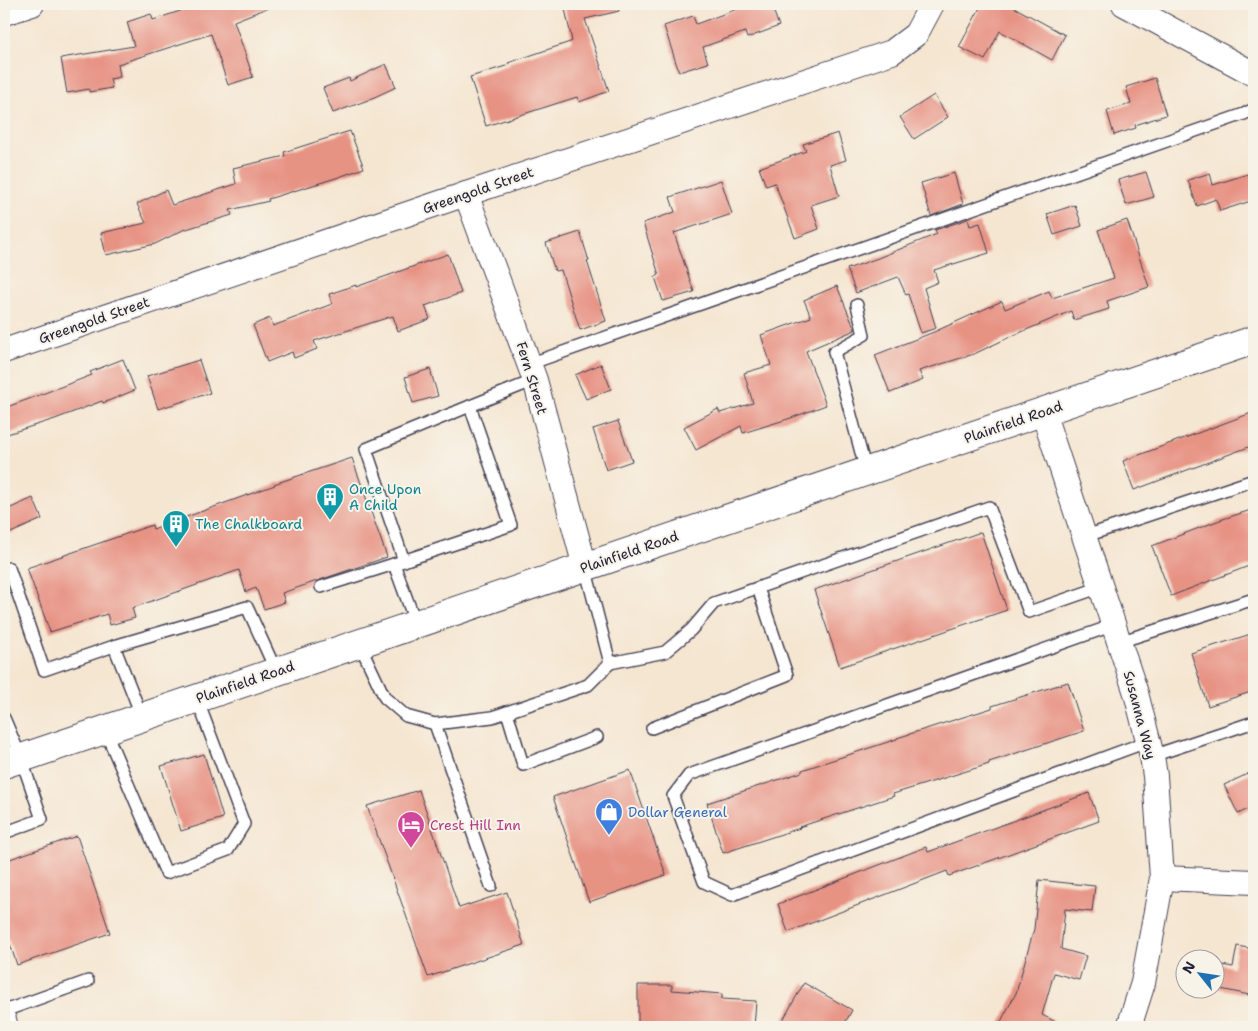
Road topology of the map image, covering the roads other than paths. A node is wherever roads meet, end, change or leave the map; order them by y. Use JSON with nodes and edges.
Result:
{"nodes":[{"id":1,"x":32,"y":4,"type":"edge"},
{"id":2,"x":932,"y":4,"type":"edge"},
{"id":3,"x":1124,"y":4,"type":"edge"},
{"id":4,"x":4,"y":13,"type":"edge"},
{"id":5,"x":1254,"y":74,"type":"edge"},
{"id":6,"x":1254,"y":109,"type":"edge"},
{"id":7,"x":466,"y":194,"type":"junction"},
{"id":8,"x":857,"y":305,"type":"dead end"},
{"id":9,"x":1254,"y":340,"type":"edge"},
{"id":10,"x":4,"y":351,"type":"edge"},
{"id":11,"x":532,"y":372,"type":"junction"},
{"id":12,"x":470,"y":406,"type":"junction"},
{"id":13,"x":1043,"y":412,"type":"junction"},
{"id":14,"x":866,"y":472,"type":"junction"},
{"id":15,"x":1254,"y":480,"type":"edge"},
{"id":16,"x":1083,"y":537,"type":"junction"},
{"id":17,"x":399,"y":562,"type":"junction"},
{"id":18,"x":584,"y":567,"type":"junction"},
{"id":19,"x":9,"y":568,"type":"dead end"},
{"id":20,"x":321,"y":587,"type":"dead end"},
{"id":21,"x":1101,"y":587,"type":"junction"},
{"id":22,"x":758,"y":588,"type":"junction"},
{"id":23,"x":1254,"y":599,"type":"edge"},
{"id":24,"x":416,"y":624,"type":"junction"},
{"id":25,"x":1116,"y":634,"type":"junction"},
{"id":26,"x":359,"y":643,"type":"junction"},
{"id":27,"x":114,"y":646,"type":"junction"},
{"id":28,"x":610,"y":663,"type":"junction"},
{"id":29,"x":276,"y":672,"type":"junction"},
{"id":30,"x":197,"y":698,"type":"junction"},
{"id":31,"x":507,"y":712,"type":"junction"},
{"id":32,"x":142,"y":717,"type":"junction"},
{"id":33,"x":4,"y":718,"type":"edge"},
{"id":34,"x":1254,"y":722,"type":"edge"},
{"id":35,"x":435,"y":724,"type":"junction"},
{"id":36,"x":652,"y":728,"type":"dead end"},
{"id":37,"x":105,"y":730,"type":"junction"},
{"id":38,"x":597,"y":737,"type":"dead end"},
{"id":39,"x":1151,"y":748,"type":"junction"},
{"id":40,"x":12,"y":761,"type":"edge"},
{"id":41,"x":4,"y":833,"type":"edge"},
{"id":42,"x":1162,"y":878,"type":"junction"},
{"id":43,"x":1254,"y":882,"type":"edge"},
{"id":44,"x":492,"y":886,"type":"dead end"},
{"id":45,"x":88,"y":980,"type":"dead end"},
{"id":46,"x":4,"y":1011,"type":"edge"},
{"id":47,"x":4,"y":1020,"type":"edge"},
{"id":48,"x":6,"y":1027,"type":"edge"},
{"id":49,"x":1129,"y":1027,"type":"edge"}],
"edges":[{"from":1,"to":4,"type":"street"},
{"from":2,"to":7,"type":"street","name":"Greengold Street"},
{"from":3,"to":5,"type":"street"},
{"from":6,"to":11,"type":"lane"},
{"from":7,"to":10,"type":"street","name":"Greengold Street"},
{"from":7,"to":11,"type":"street","name":"Fern Street"},
{"from":8,"to":14,"type":"lane"},
{"from":9,"to":13,"type":"main road","name":"Plainfield Road"},
{"from":11,"to":12,"type":"lane"},
{"from":11,"to":18,"type":"street","name":"Fern Street"},
{"from":12,"to":17,"type":"lane"},
{"from":12,"to":17,"type":"lane"},
{"from":13,"to":14,"type":"main road","name":"Plainfield Road"},
{"from":13,"to":16,"type":"street","name":"Susanna Way"},
{"from":14,"to":18,"type":"main road","name":"Plainfield Road"},
{"from":15,"to":16,"type":"lane"},
{"from":16,"to":21,"type":"street","name":"Susanna Way"},
{"from":17,"to":20,"type":"lane"},
{"from":17,"to":24,"type":"lane"},
{"from":18,"to":24,"type":"main road","name":"Plainfield Road"},
{"from":18,"to":28,"type":"lane"},
{"from":19,"to":27,"type":"lane"},
{"from":21,"to":22,"type":"lane"},
{"from":21,"to":25,"type":"street","name":"Susanna Way"},
{"from":22,"to":28,"type":"lane"},
{"from":22,"to":36,"type":"lane"},
{"from":23,"to":25,"type":"lane"},
{"from":24,"to":26,"type":"main road","name":"Plainfield Road"},
{"from":25,"to":39,"type":"street","name":"Susanna Way"},
{"from":25,"to":39,"type":"lane"},
{"from":26,"to":29,"type":"main road","name":"Plainfield Road"},
{"from":26,"to":35,"type":"lane"},
{"from":27,"to":29,"type":"lane"},
{"from":27,"to":32,"type":"lane"},
{"from":28,"to":31,"type":"lane"},
{"from":29,"to":30,"type":"main road","name":"Plainfield Road"},
{"from":30,"to":32,"type":"main road","name":"Plainfield Road"},
{"from":30,"to":37,"type":"lane"},
{"from":31,"to":35,"type":"lane"},
{"from":31,"to":38,"type":"lane"},
{"from":32,"to":37,"type":"main road","name":"Plainfield Road"},
{"from":33,"to":40,"type":"lane"},
{"from":34,"to":39,"type":"lane"},
{"from":35,"to":44,"type":"lane"},
{"from":37,"to":40,"type":"main road","name":"Plainfield Road"},
{"from":39,"to":42,"type":"street","name":"Susanna Way"},
{"from":40,"to":41,"type":"lane"},
{"from":42,"to":43,"type":"street"},
{"from":42,"to":49,"type":"street","name":"Susanna Way"},
{"from":45,"to":46,"type":"lane"},
{"from":47,"to":48,"type":"street"}]}
